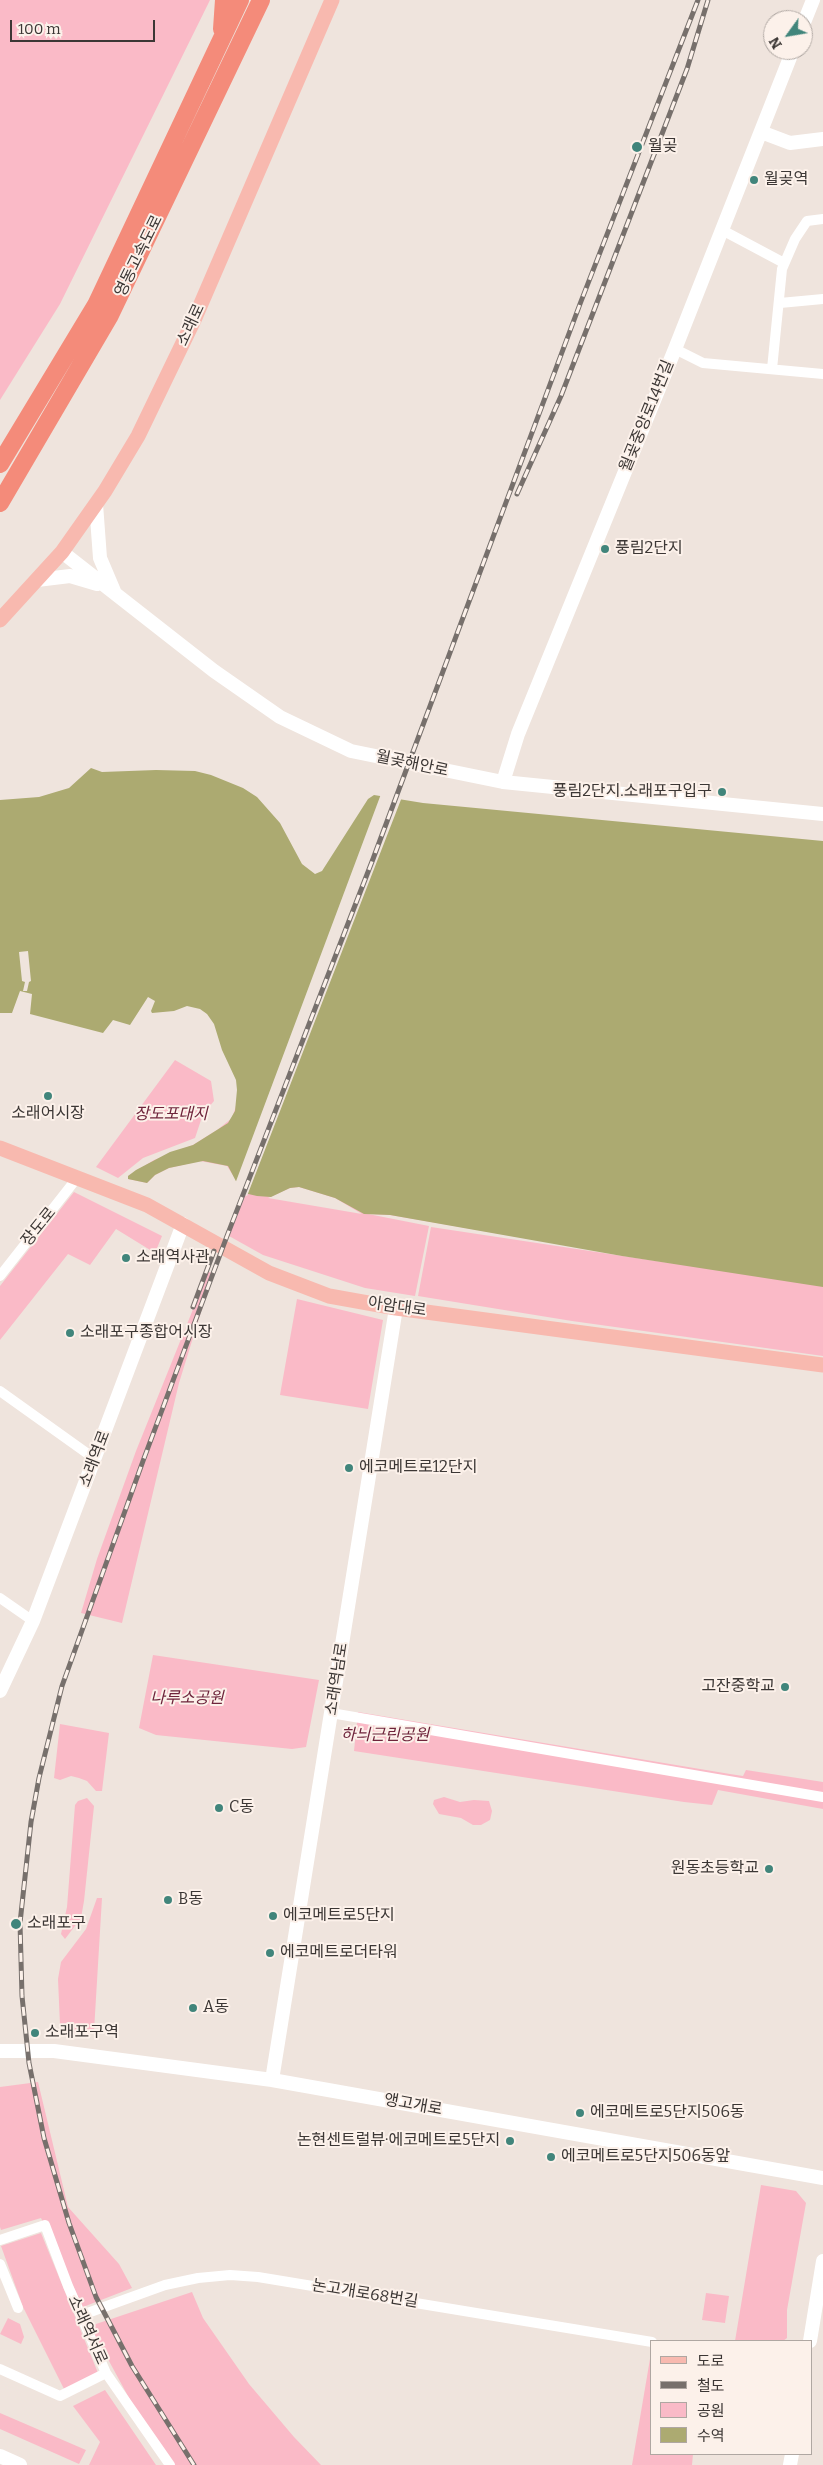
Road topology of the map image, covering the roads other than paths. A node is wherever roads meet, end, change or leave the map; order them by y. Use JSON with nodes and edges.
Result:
{"nodes":[{"id":1,"x":224,"y":0,"type":"edge"},
{"id":2,"x":240,"y":0,"type":"edge"},
{"id":3,"x":332,"y":0,"type":"edge"},
{"id":4,"x":260,"y":3,"type":"edge"},
{"id":5,"x":222,"y":38,"type":"junction"},
{"id":6,"x":789,"y":60,"type":"edge"},
{"id":7,"x":760,"y":132,"type":"junction"},
{"id":8,"x":823,"y":139,"type":"edge"},
{"id":9,"x":823,"y":219,"type":"edge"},
{"id":10,"x":722,"y":230,"type":"junction"},
{"id":11,"x":784,"y":263,"type":"junction"},
{"id":12,"x":823,"y":298,"type":"edge"},
{"id":13,"x":780,"y":303,"type":"junction"},
{"id":14,"x":675,"y":349,"type":"junction"},
{"id":15,"x":772,"y":369,"type":"junction"},
{"id":16,"x":823,"y":374,"type":"edge"},
{"id":17,"x":0,"y":464,"type":"edge"},
{"id":18,"x":0,"y":503,"type":"edge"},
{"id":19,"x":96,"y":504,"type":"junction"},
{"id":20,"x":62,"y":552,"type":"junction"},
{"id":21,"x":37,"y":580,"type":"junction"},
{"id":22,"x":112,"y":591,"type":"junction"},
{"id":23,"x":4,"y":615,"type":"edge"},
{"id":24,"x":503,"y":782,"type":"junction"},
{"id":25,"x":823,"y":814,"type":"edge"},
{"id":26,"x":0,"y":1148,"type":"edge"},
{"id":27,"x":78,"y":1178,"type":"junction"},
{"id":28,"x":183,"y":1224,"type":"junction"},
{"id":29,"x":0,"y":1276,"type":"edge"},
{"id":30,"x":396,"y":1308,"type":"junction"},
{"id":31,"x":823,"y":1365,"type":"edge"},
{"id":32,"x":0,"y":1391,"type":"edge"},
{"id":33,"x":94,"y":1459,"type":"junction"},
{"id":34,"x":0,"y":1598,"type":"edge"},
{"id":35,"x":33,"y":1621,"type":"junction"},
{"id":36,"x":0,"y":1691,"type":"edge"},
{"id":37,"x":331,"y":1713,"type":"junction"},
{"id":38,"x":823,"y":1797,"type":"edge"},
{"id":39,"x":0,"y":2051,"type":"edge"},
{"id":40,"x":272,"y":2080,"type":"junction"},
{"id":41,"x":823,"y":2178,"type":"edge"},
{"id":42,"x":0,"y":2240,"type":"edge"},
{"id":43,"x":823,"y":2262,"type":"edge"},
{"id":44,"x":0,"y":2264,"type":"edge"},
{"id":45,"x":18,"y":2308,"type":"dead end"},
{"id":46,"x":82,"y":2315,"type":"junction"},
{"id":47,"x":810,"y":2340,"type":"edge"},
{"id":48,"x":650,"y":2342,"type":"edge"},
{"id":49,"x":0,"y":2369,"type":"edge"},
{"id":50,"x":106,"y":2373,"type":"junction"},
{"id":51,"x":0,"y":2456,"type":"edge"},
{"id":52,"x":20,"y":2465,"type":"edge"},
{"id":53,"x":170,"y":2465,"type":"edge"}],
"edges":[{"from":1,"to":5,"type":"highway"},
{"from":2,"to":5,"type":"highway","name":"영동고속도로"},
{"from":3,"to":19,"type":"main road","name":"소래로"},
{"from":4,"to":18,"type":"highway","name":"영동고속도로"},
{"from":5,"to":17,"type":"highway","name":"영동고속도로"},
{"from":6,"to":7,"type":"street","name":"월곶중앙로14번길"},
{"from":7,"to":8,"type":"street"},
{"from":7,"to":10,"type":"street","name":"월곶중앙로14번길"},
{"from":9,"to":11,"type":"street"},
{"from":10,"to":11,"type":"street"},
{"from":10,"to":14,"type":"street","name":"월곶중앙로14번길"},
{"from":11,"to":13,"type":"street"},
{"from":12,"to":13,"type":"street"},
{"from":13,"to":15,"type":"street"},
{"from":14,"to":15,"type":"street"},
{"from":14,"to":24,"type":"street","name":"월곶중앙로14번길"},
{"from":15,"to":16,"type":"street"},
{"from":19,"to":20,"type":"main road","name":"소래로"},
{"from":19,"to":22,"type":"street"},
{"from":20,"to":21,"type":"main road","name":"소래로"},
{"from":20,"to":22,"type":"street","name":"월곶해안로"},
{"from":21,"to":22,"type":"street"},
{"from":21,"to":23,"type":"main road","name":"소래로"},
{"from":22,"to":24,"type":"street","name":"월곶해안로"},
{"from":24,"to":25,"type":"street","name":"월곶해안로"},
{"from":26,"to":27,"type":"main road","name":"아암대로"},
{"from":27,"to":28,"type":"main road","name":"아암대로"},
{"from":27,"to":29,"type":"street","name":"장도로"},
{"from":28,"to":30,"type":"main road","name":"아암대로"},
{"from":28,"to":33,"type":"street","name":"소래역로"},
{"from":30,"to":31,"type":"main road","name":"아암대로"},
{"from":30,"to":37,"type":"street","name":"소래역남로"},
{"from":32,"to":33,"type":"street"},
{"from":33,"to":35,"type":"street","name":"소래역로"},
{"from":34,"to":35,"type":"street"},
{"from":35,"to":36,"type":"street","name":"소래역로"},
{"from":37,"to":38,"type":"street"},
{"from":37,"to":40,"type":"street","name":"소래역남로"},
{"from":39,"to":40,"type":"street","name":"앵고개로"},
{"from":40,"to":41,"type":"street","name":"앵고개로"},
{"from":42,"to":46,"type":"street","name":"소래역서로"},
{"from":43,"to":47,"type":"street"},
{"from":44,"to":45,"type":"street"},
{"from":46,"to":48,"type":"street","name":"논고개로68번길"},
{"from":46,"to":50,"type":"street","name":"소래역서로"},
{"from":49,"to":50,"type":"street"},
{"from":50,"to":53,"type":"street","name":"소래역서로"},
{"from":51,"to":52,"type":"street"}]}
